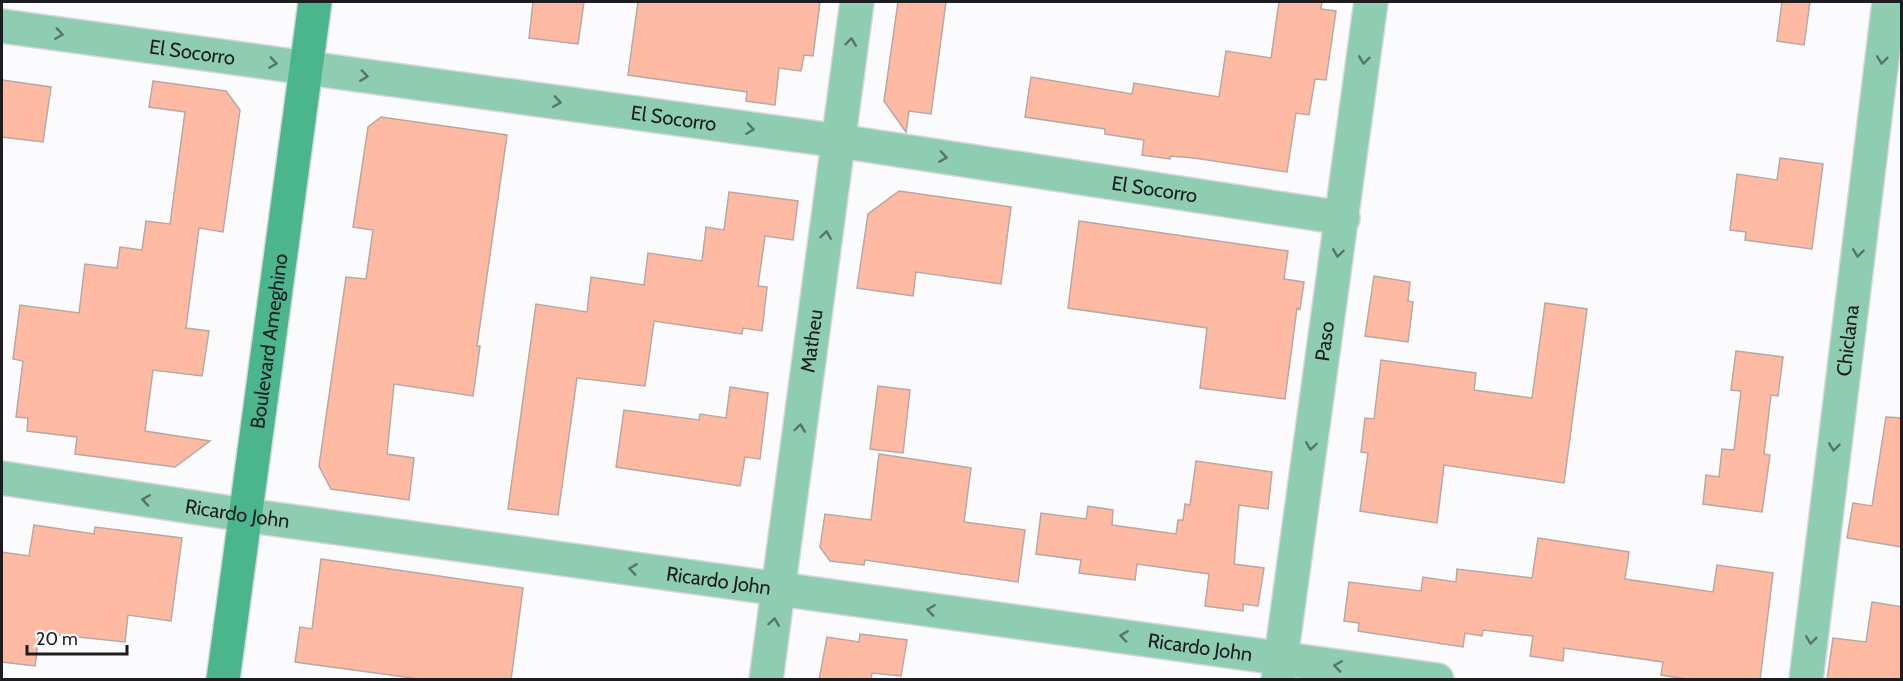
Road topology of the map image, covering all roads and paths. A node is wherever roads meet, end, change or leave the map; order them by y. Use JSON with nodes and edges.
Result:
{"nodes":[{"id":1,"x":315,"y":2,"type":"edge"},
{"id":2,"x":856,"y":2,"type":"edge"},
{"id":3,"x":1371,"y":2,"type":"edge"},
{"id":4,"x":1889,"y":2,"type":"edge"},
{"id":5,"x":2,"y":26,"type":"edge"},
{"id":6,"x":306,"y":68,"type":"junction"},
{"id":7,"x":838,"y":141,"type":"junction"},
{"id":8,"x":1343,"y":218,"type":"junction"},
{"id":9,"x":2,"y":478,"type":"edge"},
{"id":10,"x":245,"y":515,"type":"junction"},
{"id":11,"x":778,"y":589,"type":"junction"},
{"id":12,"x":1280,"y":669,"type":"edge"},
{"id":13,"x":223,"y":680,"type":"edge"},
{"id":14,"x":766,"y":680,"type":"edge"},
{"id":15,"x":1437,"y":680,"type":"edge"},
{"id":16,"x":1806,"y":680,"type":"edge"}],
"edges":[{"from":1,"to":6,"type":"main road","name":"Boulevard Ameghino"},
{"from":7,"to":2,"type":"street","name":"Matheu","one_way":true},
{"from":3,"to":8,"type":"street","name":"Paso","one_way":true},
{"from":4,"to":16,"type":"street","name":"Chiclana","one_way":true},
{"from":5,"to":6,"type":"street","name":"El Socorro","one_way":true},
{"from":6,"to":7,"type":"street","name":"El Socorro","one_way":true},
{"from":6,"to":10,"type":"main road","name":"Boulevard Ameghino"},
{"from":7,"to":8,"type":"street","name":"El Socorro","one_way":true},
{"from":11,"to":7,"type":"street","name":"Matheu","one_way":true},
{"from":8,"to":12,"type":"street","name":"Paso","one_way":true},
{"from":10,"to":9,"type":"street","name":"Ricardo John","one_way":true},
{"from":11,"to":10,"type":"street","name":"Ricardo John","one_way":true},
{"from":10,"to":13,"type":"main road","name":"Boulevard Ameghino"},
{"from":12,"to":11,"type":"street","name":"Ricardo John","one_way":true},
{"from":14,"to":11,"type":"street","name":"Matheu","one_way":true},
{"from":15,"to":12,"type":"street","name":"Ricardo John","one_way":true}]}
